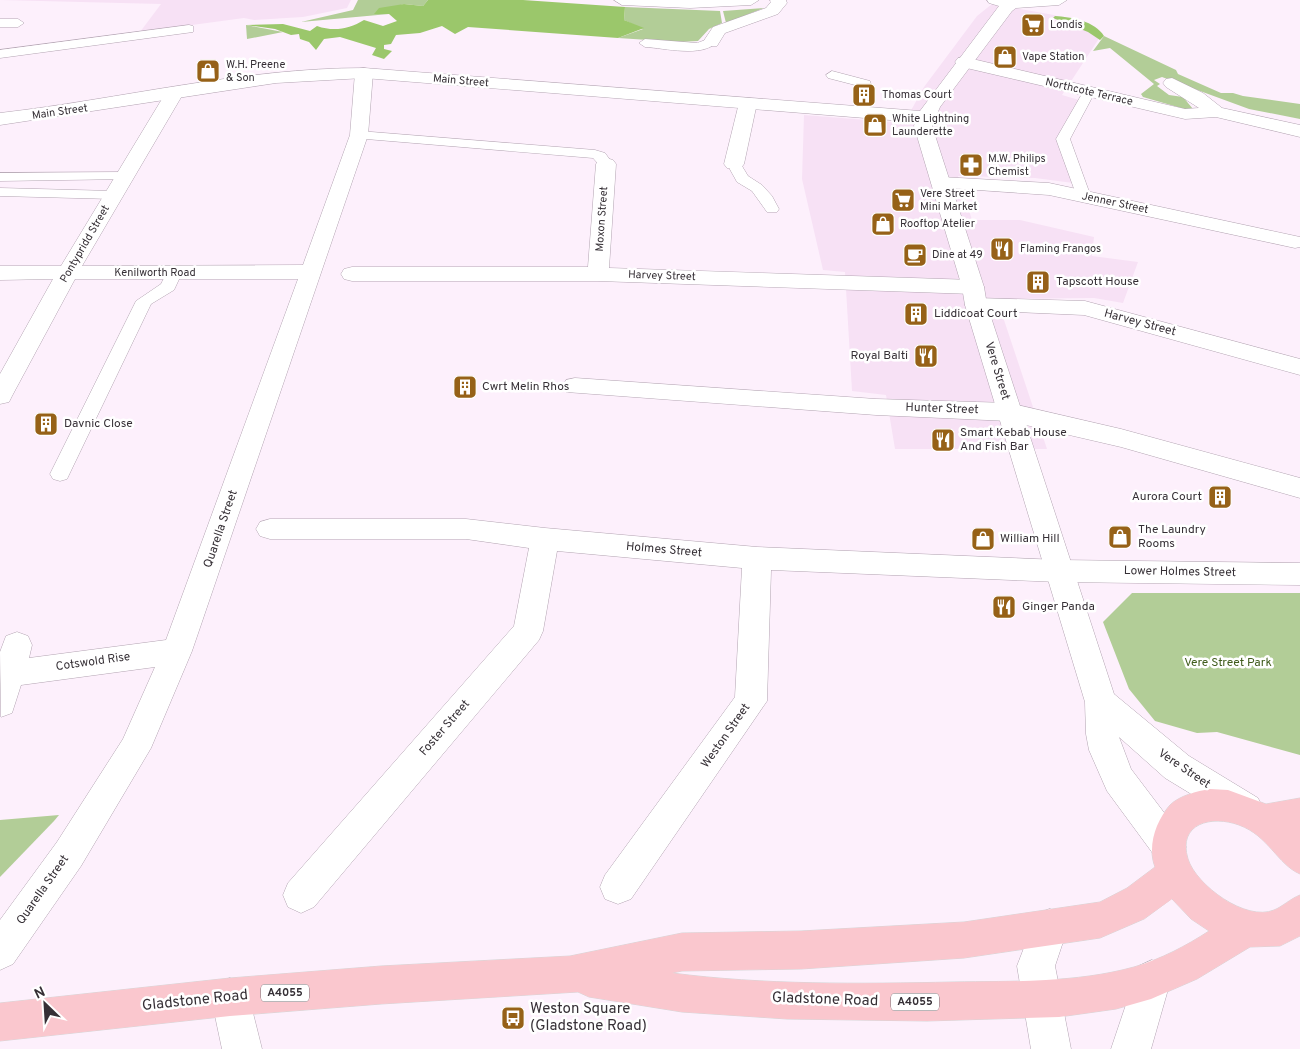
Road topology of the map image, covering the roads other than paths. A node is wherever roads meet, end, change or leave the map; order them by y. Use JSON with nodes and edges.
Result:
{"nodes":[{"id":1,"x":622,"y":0,"type":"edge"},
{"id":2,"x":747,"y":0,"type":"edge"},
{"id":3,"x":778,"y":0,"type":"edge"},
{"id":4,"x":1059,"y":0,"type":"edge"},
{"id":5,"x":1003,"y":2,"type":"edge"},
{"id":6,"x":0,"y":23,"type":"edge"},
{"id":7,"x":18,"y":23,"type":"dead end"},
{"id":8,"x":189,"y":29,"type":"dead end"},
{"id":9,"x":711,"y":42,"type":"joint"},
{"id":10,"x":645,"y":43,"type":"dead end"},
{"id":11,"x":0,"y":54,"type":"edge"},
{"id":12,"x":964,"y":62,"type":"junction"},
{"id":13,"x":364,"y":73,"type":"junction"},
{"id":14,"x":832,"y":75,"type":"dead end"},
{"id":15,"x":1172,"y":83,"type":"dead end"},
{"id":16,"x":866,"y":89,"type":"dead end"},
{"id":17,"x":1089,"y":92,"type":"junction"},
{"id":18,"x":174,"y":94,"type":"junction"},
{"id":19,"x":748,"y":102,"type":"junction"},
{"id":20,"x":1216,"y":112,"type":"junction"},
{"id":21,"x":925,"y":117,"type":"junction"},
{"id":22,"x":0,"y":119,"type":"edge"},
{"id":23,"x":1300,"y":131,"type":"edge"},
{"id":24,"x":359,"y":135,"type":"junction"},
{"id":25,"x":606,"y":164,"type":"joint"},
{"id":26,"x":734,"y":164,"type":"joint"},
{"id":27,"x":124,"y":176,"type":"junction"},
{"id":28,"x":0,"y":177,"type":"edge"},
{"id":29,"x":941,"y":183,"type":"junction"},
{"id":30,"x":0,"y":192,"type":"edge"},
{"id":31,"x":114,"y":195,"type":"junction"},
{"id":32,"x":1084,"y":196,"type":"junction"},
{"id":33,"x":772,"y":209,"type":"dead end"},
{"id":34,"x":1293,"y":242,"type":"edge"},
{"id":35,"x":310,"y":272,"type":"junction"},
{"id":36,"x":174,"y":273,"type":"junction"},
{"id":37,"x":0,"y":274,"type":"edge"},
{"id":38,"x":67,"y":274,"type":"junction"},
{"id":39,"x":352,"y":274,"type":"dead end"},
{"id":40,"x":598,"y":274,"type":"junction"},
{"id":41,"x":975,"y":296,"type":"junction"},
{"id":42,"x":1300,"y":367,"type":"edge"},
{"id":43,"x":575,"y":386,"type":"dead end"},
{"id":44,"x":0,"y":396,"type":"edge"},
{"id":45,"x":1009,"y":412,"type":"junction"},
{"id":46,"x":60,"y":474,"type":"dead end"},
{"id":47,"x":1300,"y":488,"type":"edge"},
{"id":48,"x":270,"y":529,"type":"dead end"},
{"id":49,"x":545,"y":539,"type":"junction"},
{"id":50,"x":757,"y":558,"type":"junction"},
{"id":51,"x":1059,"y":571,"type":"junction"},
{"id":52,"x":1300,"y":574,"type":"edge"},
{"id":53,"x":17,"y":645,"type":"dead end"},
{"id":54,"x":177,"y":651,"type":"junction"},
{"id":55,"x":9,"y":674,"type":"junction"},
{"id":56,"x":1,"y":702,"type":"edge"},
{"id":57,"x":1101,"y":702,"type":"junction"},
{"id":58,"x":1300,"y":814,"type":"edge"},
{"id":59,"x":1256,"y":815,"type":"junction"},
{"id":60,"x":1300,"y":857,"type":"edge"},
{"id":61,"x":1172,"y":860,"type":"junction"},
{"id":62,"x":618,"y":887,"type":"dead end"},
{"id":63,"x":301,"y":895,"type":"dead end"},
{"id":64,"x":1300,"y":913,"type":"edge"},
{"id":65,"x":1050,"y":928,"type":"junction"},
{"id":66,"x":1245,"y":929,"type":"junction"},
{"id":67,"x":0,"y":951,"type":"edge"},
{"id":68,"x":570,"y":975,"type":"junction"},
{"id":69,"x":1152,"y":979,"type":"junction"},
{"id":70,"x":230,"y":998,"type":"junction"},
{"id":71,"x":1040,"y":999,"type":"junction"},
{"id":72,"x":0,"y":1022,"type":"edge"},
{"id":73,"x":242,"y":1049,"type":"edge"},
{"id":74,"x":1052,"y":1049,"type":"edge"},
{"id":75,"x":1130,"y":1049,"type":"edge"}],
"edges":[{"from":1,"to":2,"type":"street"},
{"from":3,"to":9,"type":"street"},
{"from":4,"to":5,"type":"street"},
{"from":5,"to":12,"type":"street"},
{"from":6,"to":7,"type":"lane"},
{"from":8,"to":11,"type":"lane"},
{"from":9,"to":10,"type":"lane"},
{"from":12,"to":17,"type":"street","name":"Northcote Terrace"},
{"from":12,"to":21,"type":"street"},
{"from":13,"to":18,"type":"street","name":"Main Street"},
{"from":13,"to":19,"type":"street","name":"Main Street"},
{"from":13,"to":24,"type":"street","name":"Quarella Street"},
{"from":14,"to":16,"type":"lane"},
{"from":15,"to":20,"type":"street","name":"Northcote Terrace"},
{"from":17,"to":20,"type":"street","name":"Northcote Terrace"},
{"from":17,"to":32,"type":"lane"},
{"from":18,"to":22,"type":"street","name":"Main Street"},
{"from":18,"to":27,"type":"street","name":"Pontypridd Street"},
{"from":19,"to":21,"type":"street","name":"Main Street"},
{"from":19,"to":26,"type":"street"},
{"from":20,"to":23,"type":"street","name":"Northcote Terrace"},
{"from":21,"to":29,"type":"street","name":"Vere Street"},
{"from":24,"to":25,"type":"lane"},
{"from":24,"to":35,"type":"street","name":"Quarella Street"},
{"from":25,"to":40,"type":"street","name":"Moxon Street"},
{"from":26,"to":33,"type":"lane"},
{"from":27,"to":28,"type":"lane"},
{"from":27,"to":31,"type":"street","name":"Pontypridd Street"},
{"from":29,"to":32,"type":"street","name":"Jenner Street"},
{"from":29,"to":41,"type":"street","name":"Vere Street"},
{"from":30,"to":31,"type":"lane"},
{"from":31,"to":38,"type":"street","name":"Pontypridd Street"},
{"from":32,"to":34,"type":"street","name":"Jenner Street"},
{"from":35,"to":36,"type":"street","name":"Kenilworth Road"},
{"from":35,"to":54,"type":"street","name":"Quarella Street"},
{"from":36,"to":38,"type":"street","name":"Kenilworth Road"},
{"from":36,"to":46,"type":"lane"},
{"from":37,"to":38,"type":"street","name":"Kenilworth Road"},
{"from":38,"to":44,"type":"street","name":"Pontypridd Street"},
{"from":39,"to":40,"type":"street","name":"Harvey Street"},
{"from":40,"to":41,"type":"street","name":"Harvey Street"},
{"from":41,"to":42,"type":"street","name":"Harvey Street"},
{"from":41,"to":45,"type":"street","name":"Vere Street"},
{"from":43,"to":45,"type":"street","name":"Hunter Street"},
{"from":45,"to":47,"type":"street","name":"Hunter Street"},
{"from":45,"to":51,"type":"street","name":"Vere Street"},
{"from":48,"to":49,"type":"street","name":"Holmes Street"},
{"from":49,"to":50,"type":"street","name":"Holmes Street"},
{"from":49,"to":63,"type":"street","name":"Foster Street"},
{"from":50,"to":51,"type":"street","name":"Holmes Street"},
{"from":50,"to":62,"type":"street","name":"Weston Street"},
{"from":51,"to":52,"type":"street","name":"Lower Holmes Street"},
{"from":51,"to":57,"type":"street","name":"Vere Street"},
{"from":53,"to":55,"type":"street"},
{"from":54,"to":55,"type":"street","name":"Cotswold Rise"},
{"from":54,"to":67,"type":"street","name":"Quarella Street"},
{"from":55,"to":56,"type":"street"},
{"from":57,"to":59,"type":"street","name":"Vere Street"},
{"from":57,"to":61,"type":"street","name":"Vere Street"},
{"from":58,"to":59,"type":"main road"},
{"from":59,"to":60,"type":"main road"},
{"from":59,"to":61,"type":"main road"},
{"from":61,"to":65,"type":"main road","name":"Gladstone Road","number":"A4055"},
{"from":61,"to":66,"type":"main road"},
{"from":64,"to":66,"type":"main road"},
{"from":65,"to":68,"type":"main road","name":"Gladstone Road","number":"A4055"},
{"from":65,"to":71,"type":"street"},
{"from":66,"to":69,"type":"main road","name":"Gladstone Road","number":"A4055"},
{"from":68,"to":70,"type":"main road","name":"Gladstone Road","number":"A4055"},
{"from":68,"to":71,"type":"main road","name":"Gladstone Road","number":"A4055"},
{"from":69,"to":71,"type":"main road","name":"Gladstone Road","number":"A4055"},
{"from":69,"to":75,"type":"street"},
{"from":70,"to":72,"type":"main road","name":"Gladstone Road","number":"A4055"},
{"from":70,"to":73,"type":"street"},
{"from":71,"to":74,"type":"street"}]}
